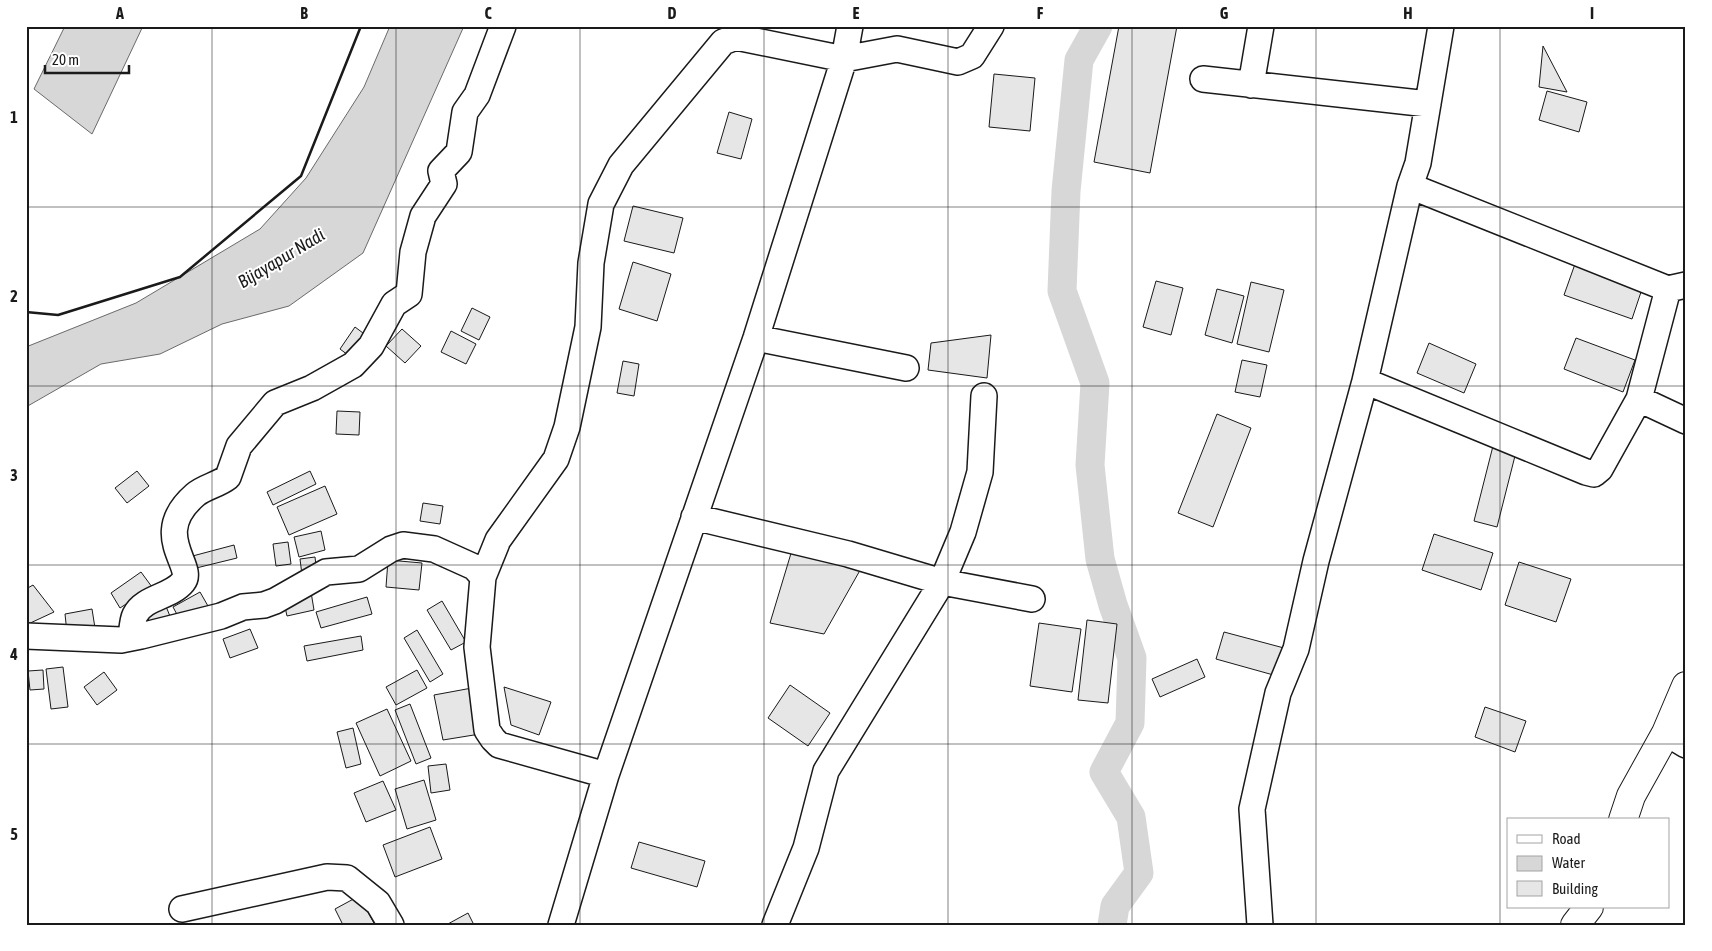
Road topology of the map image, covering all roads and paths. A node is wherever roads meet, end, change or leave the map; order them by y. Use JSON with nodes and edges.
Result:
{"nodes":[{"id":1,"x":503,"y":26,"type":"edge"},
{"id":2,"x":850,"y":26,"type":"edge"},
{"id":3,"x":991,"y":26,"type":"edge"},
{"id":4,"x":1261,"y":26,"type":"edge"},
{"id":5,"x":1441,"y":26,"type":"edge"},
{"id":6,"x":844,"y":59,"type":"junction"},
{"id":7,"x":1202,"y":79,"type":"dead end"},
{"id":8,"x":1250,"y":85,"type":"junction"},
{"id":9,"x":1428,"y":104,"type":"junction"},
{"id":10,"x":1410,"y":186,"type":"junction"},
{"id":11,"x":1677,"y":287,"type":"edge"},
{"id":12,"x":756,"y":338,"type":"junction"},
{"id":13,"x":906,"y":368,"type":"dead end"},
{"id":14,"x":1364,"y":381,"type":"junction"},
{"id":15,"x":984,"y":396,"type":"dead end"},
{"id":16,"x":1640,"y":398,"type":"junction"},
{"id":17,"x":1686,"y":421,"type":"edge"},
{"id":18,"x":694,"y":517,"type":"junction"},
{"id":19,"x":483,"y":576,"type":"junction"},
{"id":20,"x":942,"y":582,"type":"junction"},
{"id":21,"x":1032,"y":599,"type":"dead end"},
{"id":22,"x":26,"y":636,"type":"edge"},
{"id":23,"x":131,"y":638,"type":"junction"},
{"id":24,"x":1686,"y":686,"type":"edge"},
{"id":25,"x":1676,"y":739,"type":"edge"},
{"id":26,"x":606,"y":775,"type":"junction"},
{"id":27,"x":1624,"y":818,"type":"edge"},
{"id":28,"x":1588,"y":908,"type":"edge"},
{"id":29,"x":182,"y":920,"type":"edge"},
{"id":30,"x":390,"y":925,"type":"edge"},
{"id":31,"x":561,"y":925,"type":"edge"},
{"id":32,"x":775,"y":925,"type":"edge"},
{"id":33,"x":1260,"y":925,"type":"edge"},
{"id":34,"x":1575,"y":925,"type":"edge"}],
"edges":[{"from":1,"to":23,"type":"street"},
{"from":2,"to":6,"type":"street"},
{"from":3,"to":6,"type":"street"},
{"from":4,"to":8,"type":"street"},
{"from":5,"to":9,"type":"street"},
{"from":6,"to":12,"type":"street"},
{"from":6,"to":19,"type":"street"},
{"from":7,"to":8,"type":"street"},
{"from":8,"to":9,"type":"street"},
{"from":9,"to":10,"type":"street"},
{"from":10,"to":11,"type":"street"},
{"from":10,"to":14,"type":"street"},
{"from":11,"to":16,"type":"street"},
{"from":12,"to":13,"type":"street"},
{"from":12,"to":18,"type":"street"},
{"from":14,"to":16,"type":"street"},
{"from":14,"to":33,"type":"street"},
{"from":15,"to":20,"type":"street"},
{"from":16,"to":17,"type":"street"},
{"from":18,"to":20,"type":"street"},
{"from":18,"to":26,"type":"street"},
{"from":19,"to":23,"type":"street"},
{"from":19,"to":26,"type":"street"},
{"from":20,"to":21,"type":"street"},
{"from":20,"to":32,"type":"street"},
{"from":22,"to":23,"type":"street"},
{"from":24,"to":25,"type":"main road"},
{"from":25,"to":27,"type":"main road"},
{"from":26,"to":31,"type":"street"},
{"from":28,"to":34,"type":"main road"},
{"from":29,"to":30,"type":"street"}]}
